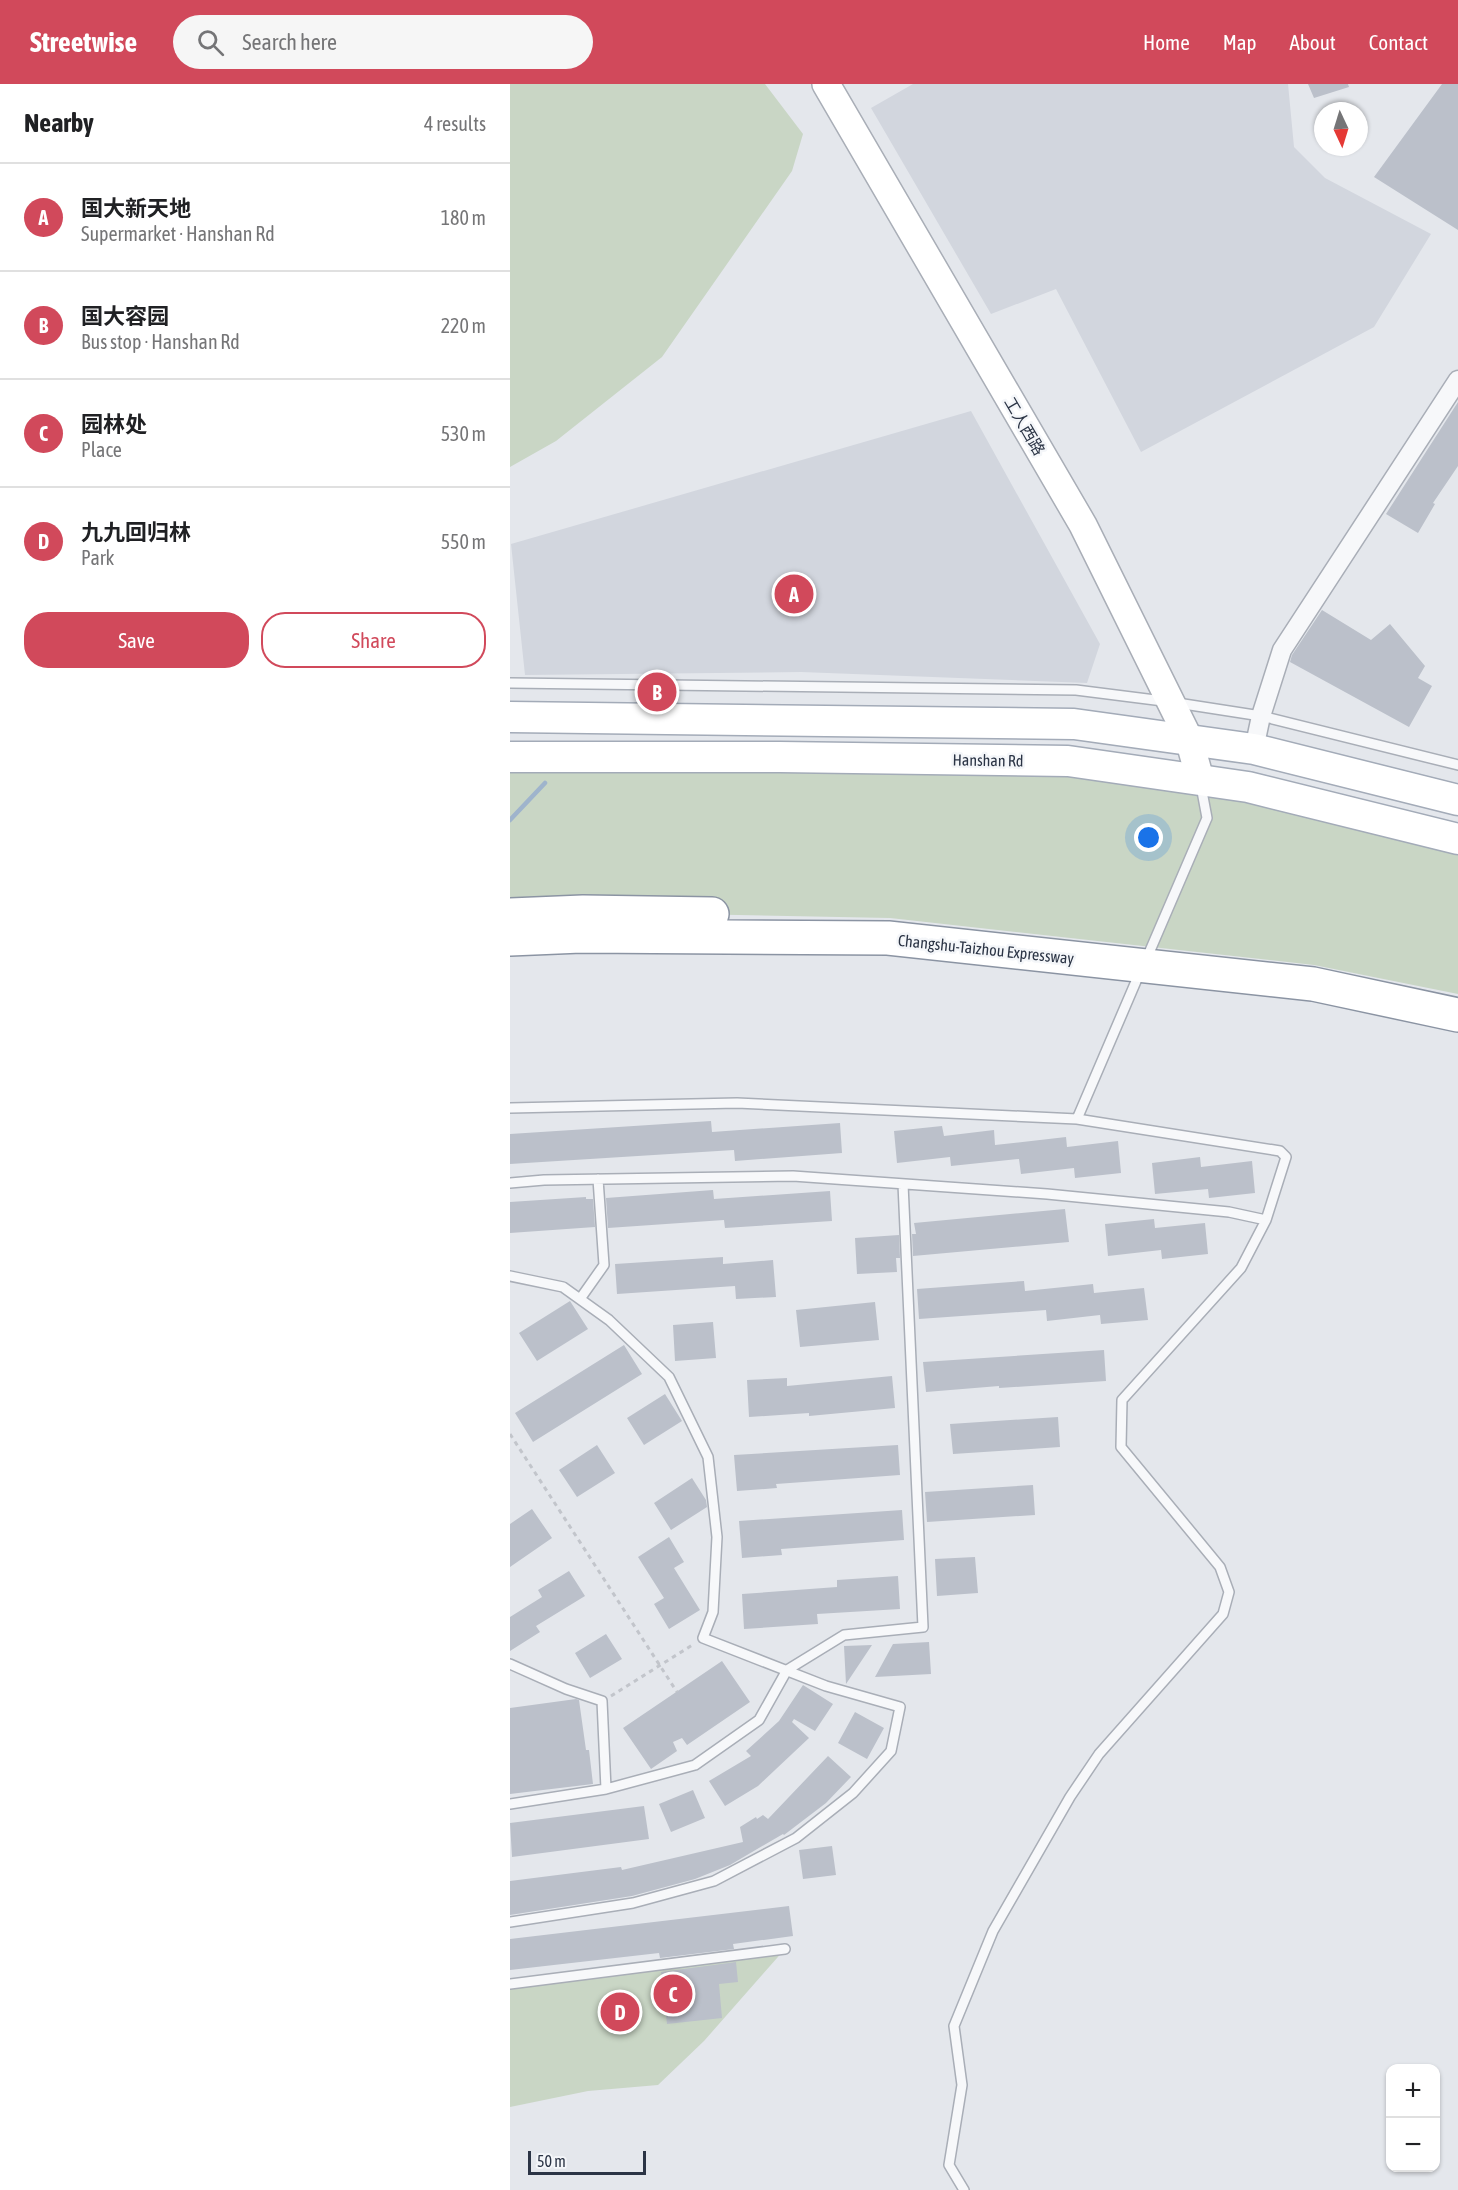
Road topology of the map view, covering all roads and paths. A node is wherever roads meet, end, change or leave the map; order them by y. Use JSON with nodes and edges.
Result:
{"nodes":[{"id":1,"x":826,"y":84,"type":"edge"},
{"id":2,"x":1458,"y":380,"type":"edge"},
{"id":3,"x":510,"y":683,"type":"edge"},
{"id":4,"x":1171,"y":702,"type":"junction"},
{"id":5,"x":1261,"y":716,"type":"junction"},
{"id":6,"x":510,"y":717,"type":"edge"},
{"id":7,"x":1189,"y":739,"type":"junction"},
{"id":8,"x":1254,"y":749,"type":"junction"},
{"id":9,"x":510,"y":757,"type":"edge"},
{"id":10,"x":1458,"y":765,"type":"edge"},
{"id":11,"x":1200,"y":779,"type":"junction"},
{"id":12,"x":1458,"y":800,"type":"edge"},
{"id":13,"x":1458,"y":839,"type":"edge"},
{"id":14,"x":510,"y":915,"type":"edge"},
{"id":15,"x":510,"y":939,"type":"edge"},
{"id":16,"x":1458,"y":994,"type":"edge"},
{"id":17,"x":1458,"y":1014,"type":"edge"},
{"id":18,"x":510,"y":1108,"type":"edge"},
{"id":19,"x":1077,"y":1119,"type":"junction"},
{"id":20,"x":598,"y":1179,"type":"junction"},
{"id":21,"x":510,"y":1183,"type":"edge"},
{"id":22,"x":903,"y":1184,"type":"junction"},
{"id":23,"x":1266,"y":1220,"type":"junction"},
{"id":24,"x":510,"y":1275,"type":"edge"},
{"id":25,"x":580,"y":1299,"type":"junction"},
{"id":26,"x":510,"y":1434,"type":"edge"},
{"id":27,"x":703,"y":1638,"type":"junction"},
{"id":28,"x":510,"y":1664,"type":"edge"},
{"id":29,"x":660,"y":1666,"type":"junction"},
{"id":30,"x":787,"y":1670,"type":"junction"},
{"id":31,"x":676,"y":1692,"type":"dead end"},
{"id":32,"x":603,"y":1701,"type":"junction"},
{"id":33,"x":606,"y":1789,"type":"junction"},
{"id":34,"x":510,"y":1803,"type":"edge"},
{"id":35,"x":510,"y":1922,"type":"edge"},
{"id":36,"x":785,"y":1949,"type":"dead end"},
{"id":37,"x":510,"y":1984,"type":"edge"},
{"id":38,"x":964,"y":2190,"type":"edge"}],
"edges":[{"from":1,"to":4,"type":"main road","name":"工人西路"},
{"from":2,"to":5,"type":"street"},
{"from":3,"to":4,"type":"lane"},
{"from":4,"to":5,"type":"lane"},
{"from":4,"to":7,"type":"main road","name":"工人西路"},
{"from":5,"to":8,"type":"street"},
{"from":5,"to":10,"type":"lane"},
{"from":6,"to":7,"type":"main road"},
{"from":7,"to":8,"type":"main road"},
{"from":7,"to":11,"type":"main road","name":"工人西路"},
{"from":8,"to":12,"type":"main road"},
{"from":9,"to":11,"type":"main road","name":"Hanshan Rd"},
{"from":11,"to":13,"type":"main road","name":"Hanshan Rd"},
{"from":11,"to":19,"type":"lane"},
{"from":14,"to":16,"type":"highway","name":"Changshu-Taizhou Expressway"},
{"from":15,"to":17,"type":"highway","name":"Changshu-Taizhou Expressway"},
{"from":18,"to":19,"type":"lane"},
{"from":19,"to":23,"type":"lane"},
{"from":20,"to":21,"type":"lane"},
{"from":20,"to":22,"type":"lane"},
{"from":20,"to":25,"type":"lane"},
{"from":22,"to":23,"type":"lane"},
{"from":22,"to":30,"type":"lane"},
{"from":23,"to":38,"type":"lane"},
{"from":24,"to":25,"type":"lane"},
{"from":25,"to":27,"type":"lane"},
{"from":26,"to":29,"type":"path"},
{"from":27,"to":29,"type":"path"},
{"from":27,"to":30,"type":"lane"},
{"from":28,"to":32,"type":"lane"},
{"from":29,"to":31,"type":"path"},
{"from":29,"to":32,"type":"path"},
{"from":30,"to":33,"type":"lane"},
{"from":30,"to":35,"type":"lane"},
{"from":32,"to":33,"type":"lane"},
{"from":33,"to":34,"type":"lane"},
{"from":36,"to":37,"type":"lane"}]}
